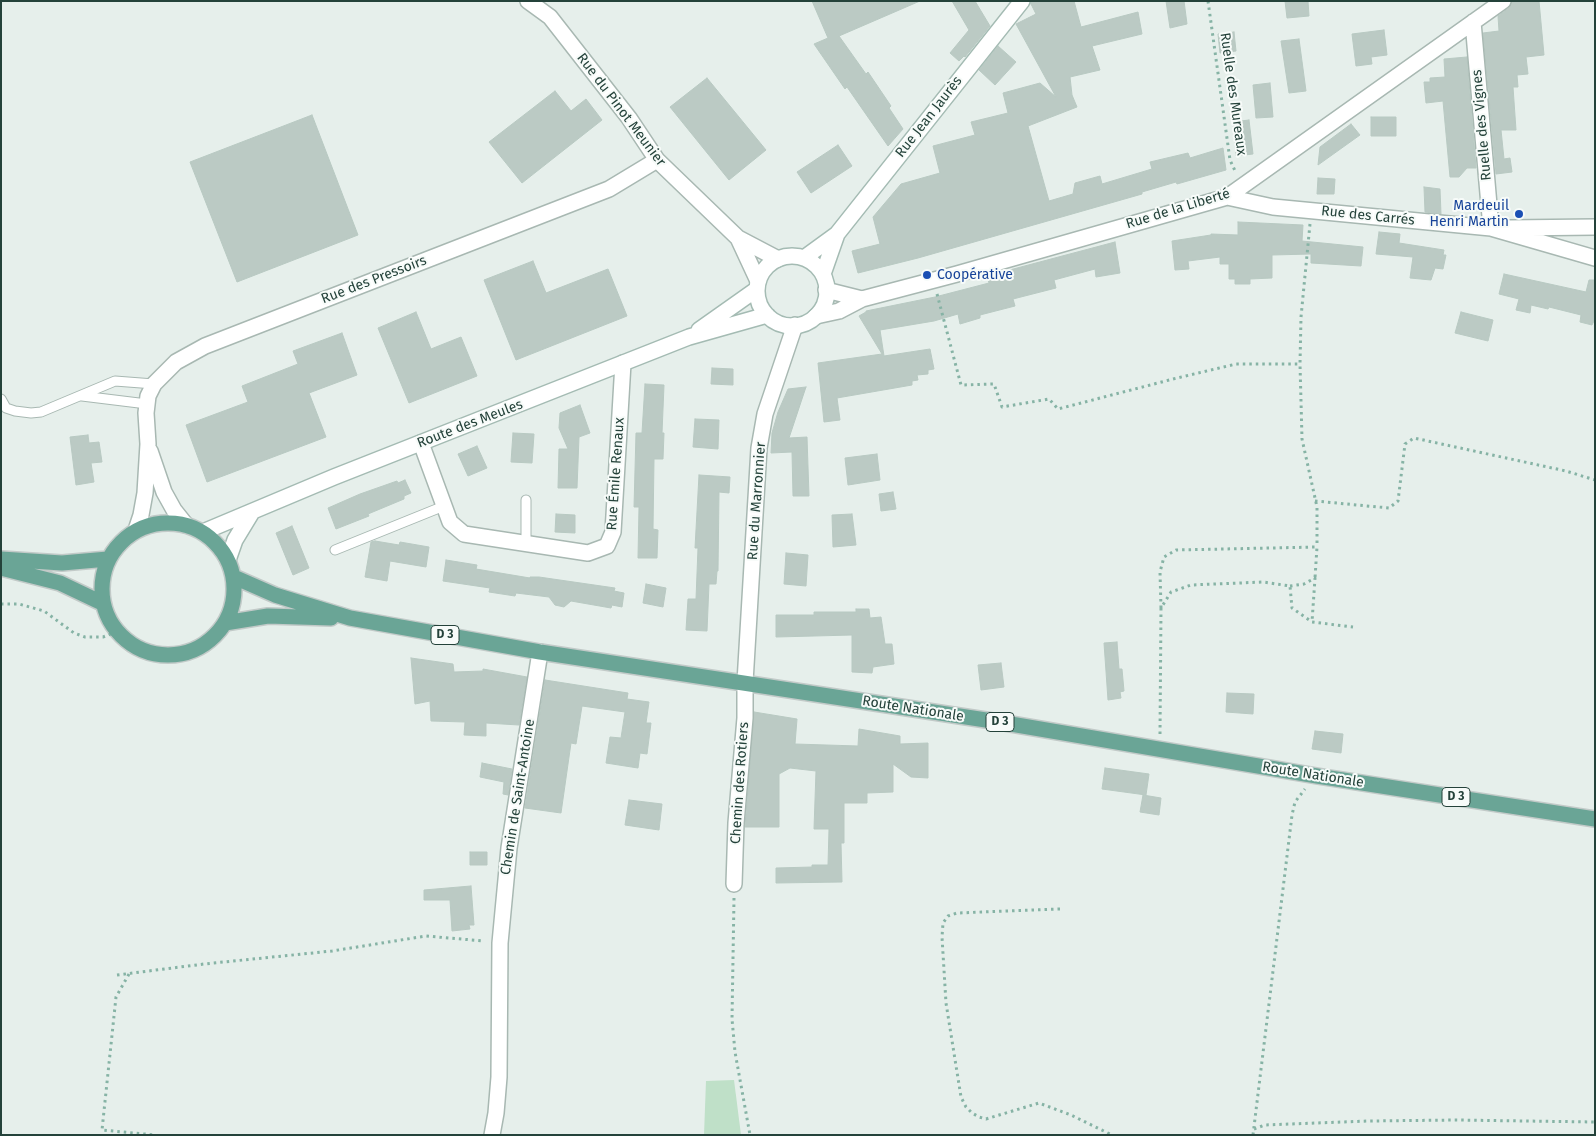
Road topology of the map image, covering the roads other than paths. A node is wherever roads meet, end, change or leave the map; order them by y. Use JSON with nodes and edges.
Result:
{"nodes":[{"id":1,"x":528,"y":1,"type":"edge"},
{"id":2,"x":1022,"y":1,"type":"edge"},
{"id":3,"x":1504,"y":1,"type":"edge"},
{"id":4,"x":1473,"y":22,"type":"junction"},
{"id":5,"x":657,"y":160,"type":"junction"},
{"id":6,"x":1227,"y":197,"type":"junction"},
{"id":7,"x":1595,"y":227,"type":"edge"},
{"id":8,"x":1491,"y":228,"type":"junction"},
{"id":9,"x":1563,"y":228,"type":"junction"},
{"id":10,"x":836,"y":234,"type":"junction"},
{"id":11,"x":738,"y":238,"type":"junction"},
{"id":12,"x":1558,"y":247,"type":"junction"},
{"id":13,"x":778,"y":258,"type":"junction"},
{"id":14,"x":804,"y":258,"type":"junction"},
{"id":15,"x":1595,"y":258,"type":"edge"},
{"id":16,"x":823,"y":274,"type":"junction"},
{"id":17,"x":757,"y":285,"type":"junction"},
{"id":18,"x":826,"y":290,"type":"junction"},
{"id":19,"x":862,"y":299,"type":"junction"},
{"id":20,"x":767,"y":315,"type":"junction"},
{"id":21,"x":816,"y":316,"type":"junction"},
{"id":22,"x":795,"y":326,"type":"junction"},
{"id":23,"x":689,"y":337,"type":"junction"},
{"id":24,"x":623,"y":363,"type":"junction"},
{"id":25,"x":154,"y":384,"type":"junction"},
{"id":26,"x":79,"y":396,"type":"junction"},
{"id":27,"x":1,"y":399,"type":"edge"},
{"id":28,"x":147,"y":404,"type":"junction"},
{"id":29,"x":421,"y":443,"type":"junction"},
{"id":30,"x":148,"y":444,"type":"junction"},
{"id":31,"x":526,"y":500,"type":"dead end"},
{"id":32,"x":444,"y":506,"type":"junction"},
{"id":33,"x":252,"y":512,"type":"junction"},
{"id":34,"x":186,"y":525,"type":"junction"},
{"id":35,"x":136,"y":530,"type":"junction"},
{"id":36,"x":203,"y":532,"type":"junction"},
{"id":37,"x":526,"y":543,"type":"junction"},
{"id":38,"x":335,"y":550,"type":"dead end"},
{"id":39,"x":1,"y":559,"type":"edge"},
{"id":40,"x":108,"y":559,"type":"junction"},
{"id":41,"x":228,"y":560,"type":"junction"},
{"id":42,"x":1,"y":568,"type":"edge"},
{"id":43,"x":234,"y":578,"type":"junction"},
{"id":44,"x":102,"y":603,"type":"junction"},
{"id":45,"x":350,"y":618,"type":"junction"},
{"id":46,"x":226,"y":623,"type":"junction"},
{"id":47,"x":540,"y":652,"type":"junction"},
{"id":48,"x":745,"y":682,"type":"junction"},
{"id":49,"x":1595,"y":819,"type":"edge"},
{"id":50,"x":734,"y":884,"type":"road end"},
{"id":51,"x":492,"y":1135,"type":"edge"}],
"edges":[{"from":1,"to":5,"type":"street","name":"Rue du Pinot Meunier"},
{"from":2,"to":10,"type":"street","name":"Rue Jean Jaurès"},
{"from":3,"to":4,"type":"street","name":"Rue de la Liberté"},
{"from":4,"to":6,"type":"street","name":"Rue de la Liberté"},
{"from":4,"to":8,"type":"street","name":"Ruelle des Vignes"},
{"from":5,"to":11,"type":"street","name":"Rue du Pinot Meunier"},
{"from":5,"to":25,"type":"street","name":"Rue des Pressoirs"},
{"from":6,"to":8,"type":"street","name":"Rue des Carrés"},
{"from":6,"to":19,"type":"street","name":"Rue de la Liberté"},
{"from":7,"to":9,"type":"street"},
{"from":8,"to":9,"type":"street"},
{"from":8,"to":12,"type":"street","name":"Rue des Carrés"},
{"from":9,"to":12,"type":"street"},
{"from":10,"to":14,"type":"street","name":"Rue Jean Jaurès"},
{"from":10,"to":16,"type":"street","name":"Rue Jean Jaurès"},
{"from":11,"to":13,"type":"street","name":"Rue du Pinot Meunier"},
{"from":11,"to":17,"type":"street","name":"Rue du Pinot Meunier"},
{"from":12,"to":15,"type":"street","name":"Rue des Carrés"},
{"from":13,"to":14,"type":"street"},
{"from":13,"to":17,"type":"street"},
{"from":14,"to":16,"type":"street"},
{"from":16,"to":18,"type":"street"},
{"from":17,"to":20,"type":"street"},
{"from":17,"to":23,"type":"street","name":"Route des Meules"},
{"from":18,"to":19,"type":"street","name":"Rue de la Liberté"},
{"from":18,"to":21,"type":"street"},
{"from":19,"to":21,"type":"street","name":"Rue de la Liberté"},
{"from":20,"to":22,"type":"street"},
{"from":20,"to":23,"type":"street","name":"Route des Meules"},
{"from":21,"to":22,"type":"street"},
{"from":22,"to":48,"type":"street","name":"Rue du Marronnier"},
{"from":23,"to":24,"type":"street","name":"Route des Meules"},
{"from":24,"to":29,"type":"street","name":"Route des Meules"},
{"from":24,"to":37,"type":"street","name":"Rue Émile Renaux"},
{"from":25,"to":26,"type":"lane"},
{"from":25,"to":28,"type":"street","name":"Rue des Pressoirs"},
{"from":26,"to":27,"type":"lane"},
{"from":26,"to":28,"type":"lane"},
{"from":28,"to":30,"type":"street","name":"Rue des Pressoirs"},
{"from":29,"to":32,"type":"street","name":"Rue Émile Renaux"},
{"from":29,"to":33,"type":"street","name":"Route des Meules"},
{"from":30,"to":34,"type":"street","name":"Rue des Pressoirs"},
{"from":30,"to":35,"type":"street","name":"Rue des Pressoirs"},
{"from":31,"to":37,"type":"lane"},
{"from":32,"to":37,"type":"street","name":"Rue Émile Renaux"},
{"from":32,"to":38,"type":"lane"},
{"from":33,"to":36,"type":"street","name":"Route des Meules"},
{"from":33,"to":41,"type":"street"},
{"from":34,"to":35,"type":"main road"},
{"from":34,"to":36,"type":"main road"},
{"from":35,"to":40,"type":"main road"},
{"from":36,"to":41,"type":"main road"},
{"from":39,"to":40,"type":"main road"},
{"from":40,"to":44,"type":"main road"},
{"from":41,"to":43,"type":"main road"},
{"from":42,"to":44,"type":"main road"},
{"from":43,"to":45,"type":"main road","number":"D 3"},
{"from":43,"to":46,"type":"main road"},
{"from":44,"to":46,"type":"main road"},
{"from":45,"to":46,"type":"main road","number":"D 3"},
{"from":45,"to":47,"type":"main road","name":"Route Nationale","number":"D 3"},
{"from":47,"to":48,"type":"main road","name":"Route Nationale","number":"D 3"},
{"from":47,"to":51,"type":"street","name":"Chemin de Saint-Antoine"},
{"from":48,"to":49,"type":"main road","name":"Route Nationale","number":"D 3"},
{"from":48,"to":50,"type":"street","name":"Chemin des Rotiers"}]}
